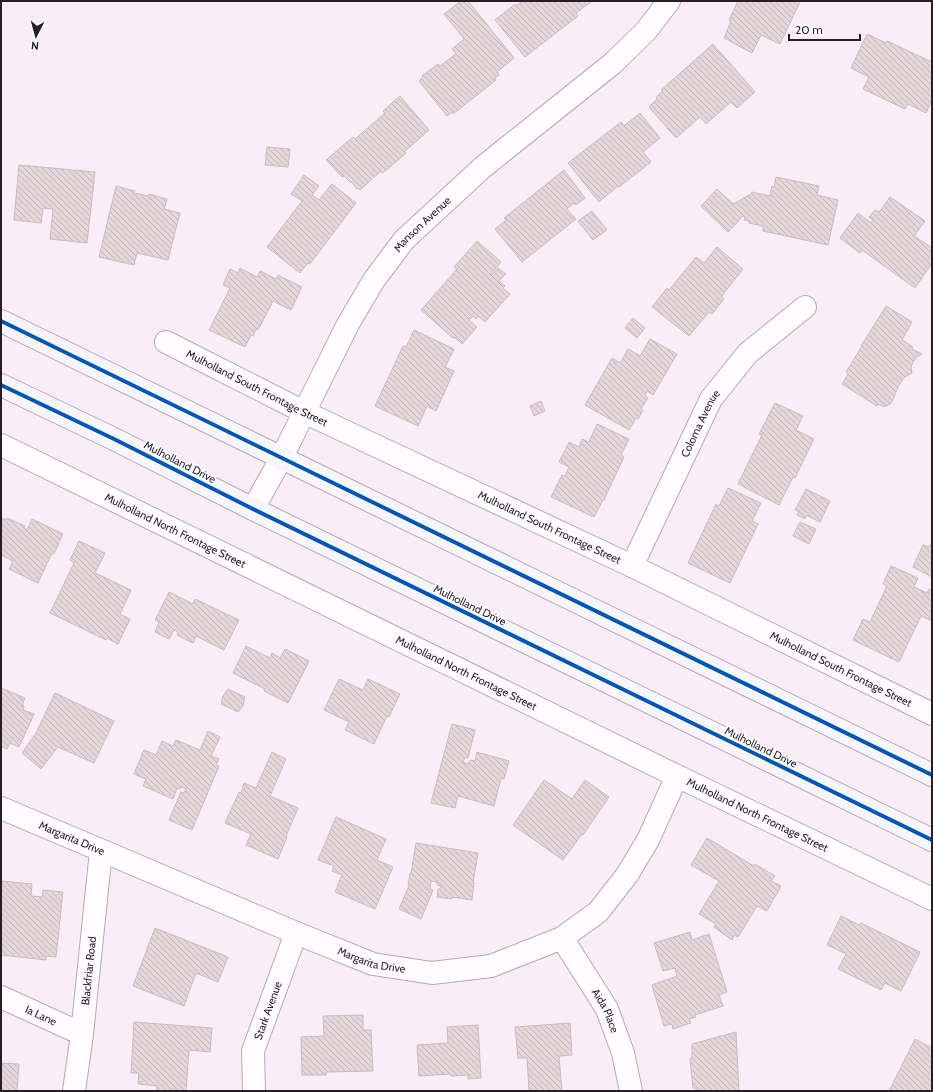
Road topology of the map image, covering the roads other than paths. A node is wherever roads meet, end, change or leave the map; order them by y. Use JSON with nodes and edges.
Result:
{"nodes":[{"id":1,"x":669,"y":1,"type":"edge"},
{"id":2,"x":805,"y":307,"type":"dead end"},
{"id":3,"x":1,"y":321,"type":"edge"},
{"id":4,"x":166,"y":342,"type":"dead end"},
{"id":5,"x":1,"y":385,"type":"edge"},
{"id":6,"x":304,"y":412,"type":"junction"},
{"id":7,"x":1,"y":445,"type":"edge"},
{"id":8,"x":282,"y":458,"type":"junction"},
{"id":9,"x":253,"y":509,"type":"junction"},
{"id":10,"x":632,"y":566,"type":"junction"},
{"id":11,"x":932,"y":714,"type":"edge"},
{"id":12,"x":677,"y":776,"type":"junction"},
{"id":13,"x":932,"y":776,"type":"edge"},
{"id":14,"x":1,"y":808,"type":"edge"},
{"id":15,"x":932,"y":840,"type":"edge"},
{"id":16,"x":102,"y":851,"type":"junction"},
{"id":17,"x":932,"y":899,"type":"edge"},
{"id":18,"x":296,"y":933,"type":"junction"},
{"id":19,"x":562,"y":938,"type":"junction"},
{"id":20,"x":1,"y":997,"type":"edge"},
{"id":21,"x":82,"y":1034,"type":"junction"},
{"id":22,"x":74,"y":1091,"type":"edge"},
{"id":23,"x":254,"y":1091,"type":"edge"},
{"id":24,"x":631,"y":1091,"type":"edge"}],
"edges":[{"from":1,"to":6,"type":"street","name":"Manson Avenue"},
{"from":2,"to":10,"type":"street","name":"Coloma Avenue"},
{"from":3,"to":8,"type":"main road"},
{"from":4,"to":6,"type":"street","name":"Mulholland South Frontage Street"},
{"from":5,"to":9,"type":"main road","name":"Mulholland Drive"},
{"from":6,"to":8,"type":"street","name":"Manson Avenue"},
{"from":6,"to":10,"type":"street","name":"Mulholland South Frontage Street"},
{"from":7,"to":12,"type":"street","name":"Mulholland North Frontage Street"},
{"from":8,"to":9,"type":"street","name":"Manson Avenue"},
{"from":8,"to":13,"type":"main road"},
{"from":9,"to":15,"type":"main road","name":"Mulholland Drive"},
{"from":10,"to":11,"type":"street","name":"Mulholland South Frontage Street"},
{"from":12,"to":17,"type":"street","name":"Mulholland North Frontage Street"},
{"from":12,"to":19,"type":"street","name":"Margarita Drive"},
{"from":14,"to":16,"type":"street","name":"Margarita Drive"},
{"from":16,"to":18,"type":"street","name":"Margarita Drive"},
{"from":16,"to":21,"type":"street","name":"Blackfriar Road"},
{"from":18,"to":19,"type":"street","name":"Margarita Drive"},
{"from":18,"to":23,"type":"street","name":"Stark Avenue"},
{"from":19,"to":24,"type":"street","name":"Aida Place"},
{"from":20,"to":21,"type":"street","name":"Ia Lane"},
{"from":21,"to":22,"type":"street","name":"Blackfriar Road"}]}
